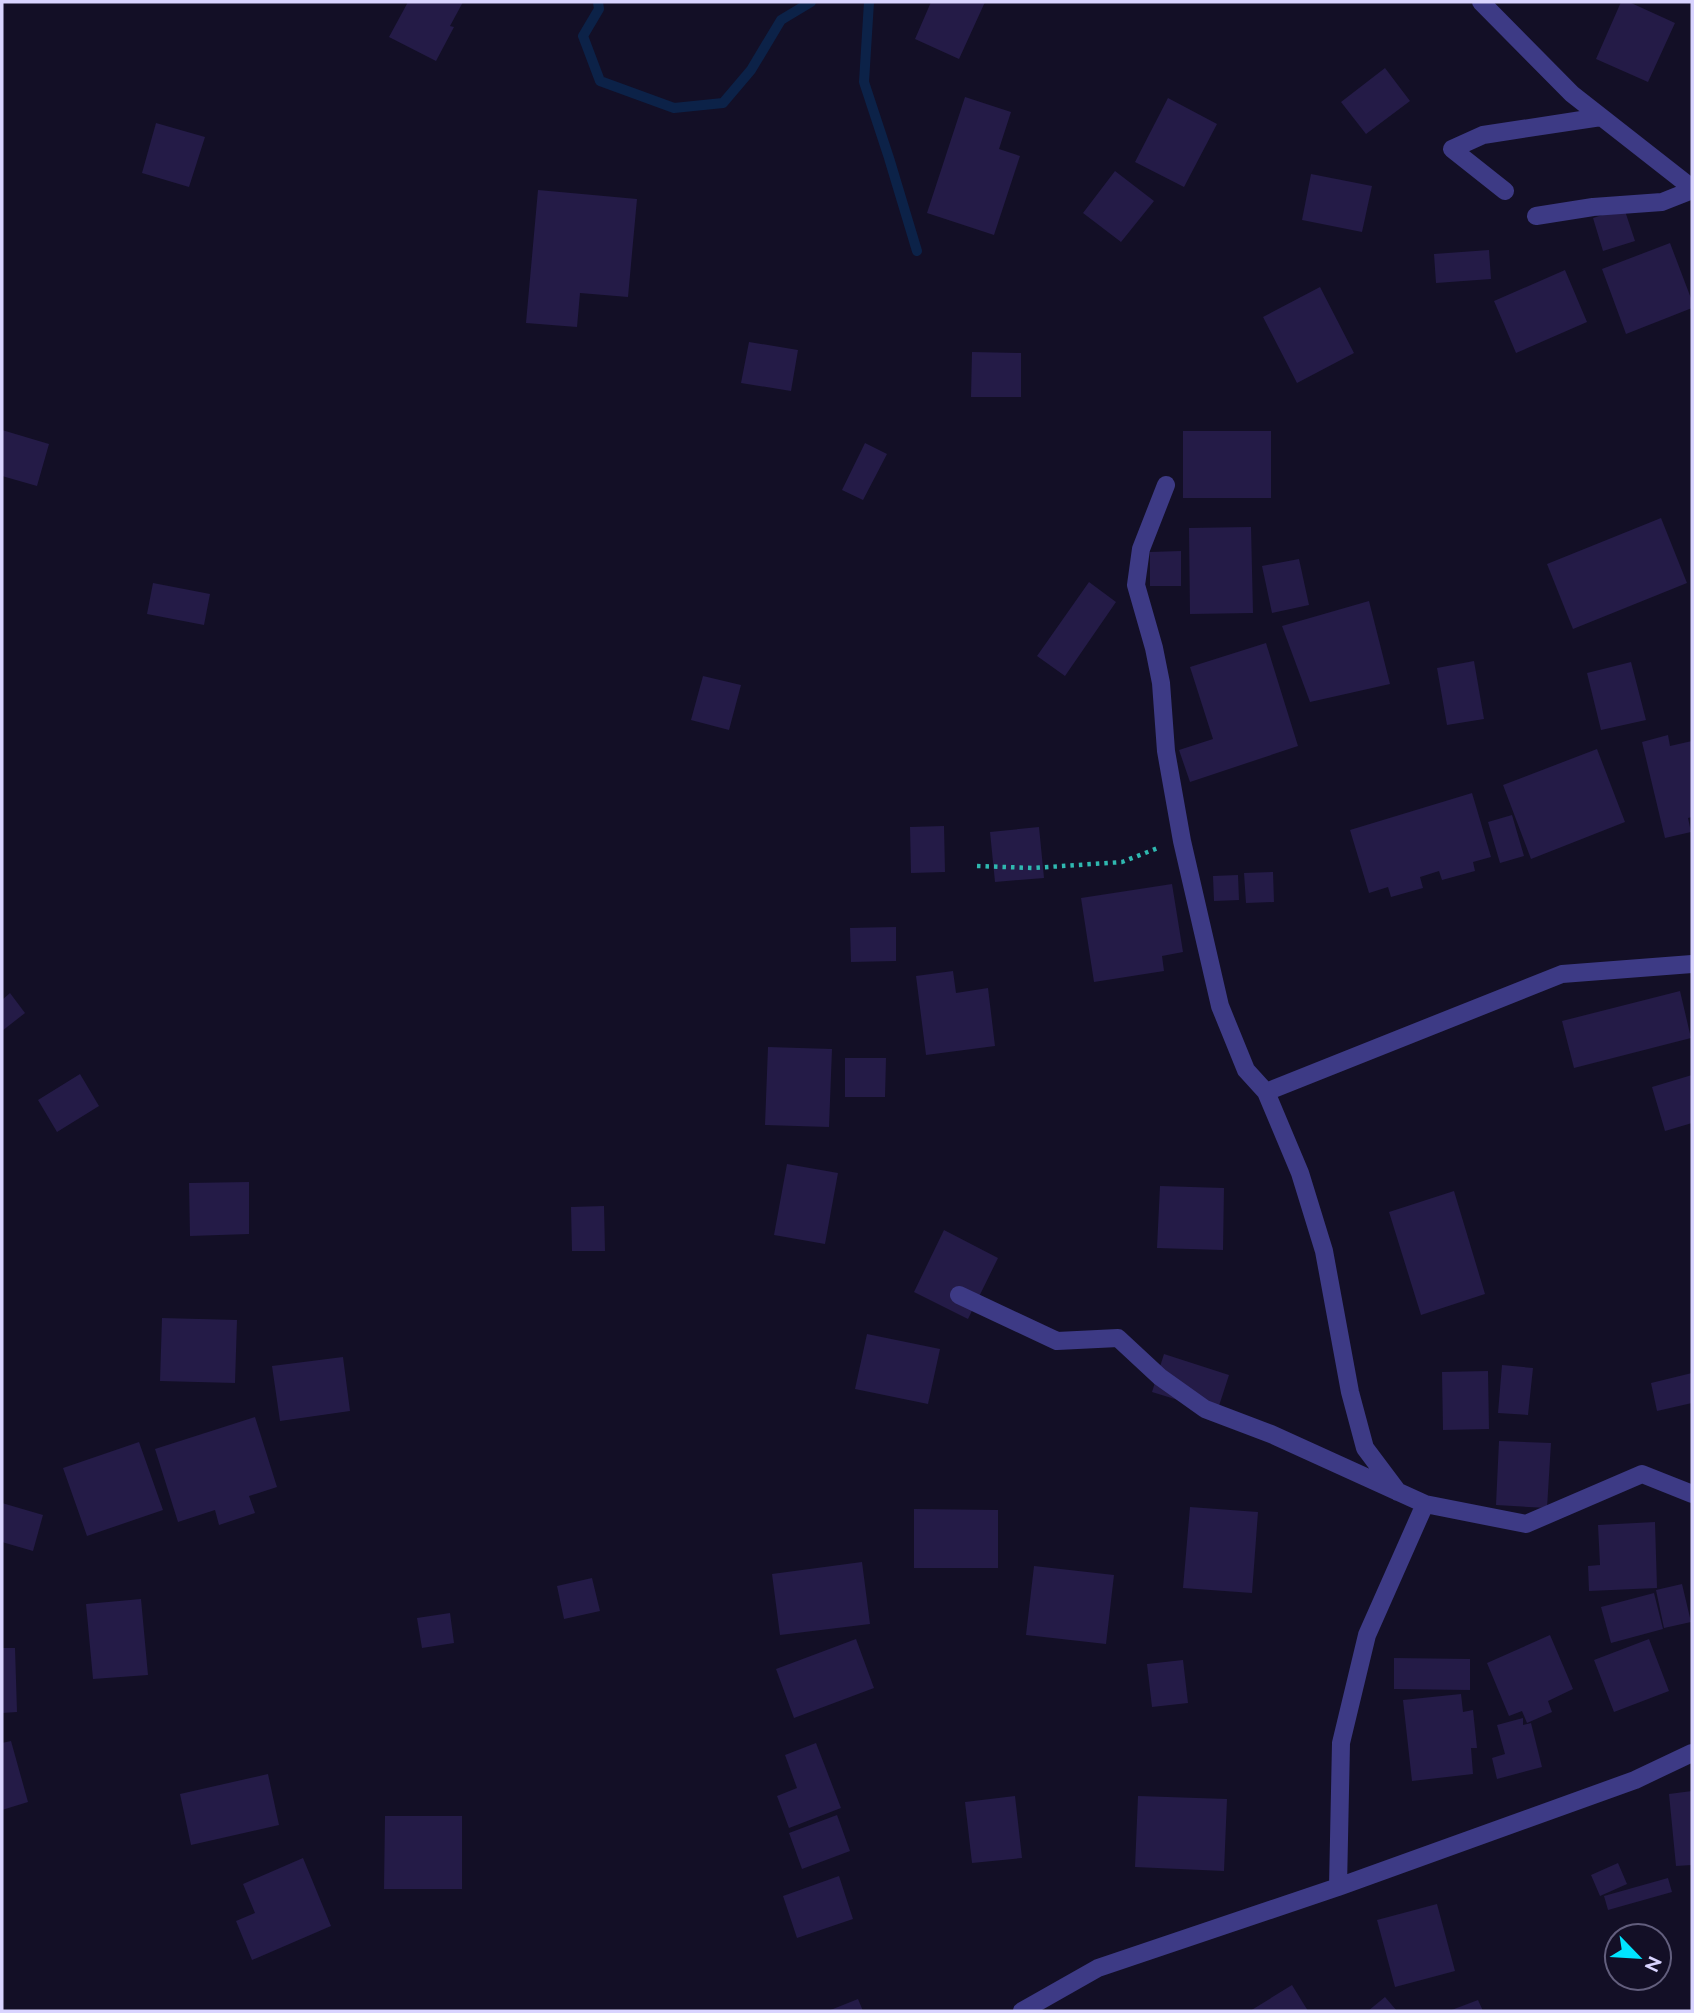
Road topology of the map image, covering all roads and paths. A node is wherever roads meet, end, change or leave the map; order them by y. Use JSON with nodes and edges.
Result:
{"nodes":[{"id":1,"x":1481,"y":2,"type":"edge"},
{"id":2,"x":1601,"y":117,"type":"junction"},
{"id":3,"x":1692,"y":189,"type":"edge"},
{"id":4,"x":1505,"y":191,"type":"dead end"},
{"id":5,"x":1536,"y":216,"type":"dead end"},
{"id":6,"x":1166,"y":485,"type":"dead end"},
{"id":7,"x":1182,"y":841,"type":"junction"},
{"id":8,"x":977,"y":866,"type":"dead end"},
{"id":9,"x":1692,"y":964,"type":"edge"},
{"id":10,"x":1265,"y":1092,"type":"junction"},
{"id":11,"x":959,"y":1295,"type":"dead end"},
{"id":12,"x":1398,"y":1492,"type":"junction"},
{"id":13,"x":1692,"y":1494,"type":"edge"},
{"id":14,"x":1425,"y":1504,"type":"junction"},
{"id":15,"x":1692,"y":1754,"type":"edge"},
{"id":16,"x":1338,"y":1887,"type":"junction"},
{"id":17,"x":1022,"y":2011,"type":"edge"}],
"edges":[{"from":1,"to":2,"type":"street"},
{"from":2,"to":3,"type":"street"},
{"from":2,"to":4,"type":"street"},
{"from":3,"to":5,"type":"street"},
{"from":6,"to":7,"type":"street"},
{"from":7,"to":8,"type":"path"},
{"from":7,"to":10,"type":"street"},
{"from":9,"to":10,"type":"street"},
{"from":10,"to":12,"type":"street"},
{"from":11,"to":12,"type":"street"},
{"from":12,"to":14,"type":"street"},
{"from":13,"to":14,"type":"street"},
{"from":14,"to":16,"type":"street"},
{"from":15,"to":16,"type":"street"},
{"from":16,"to":17,"type":"street"}]}
